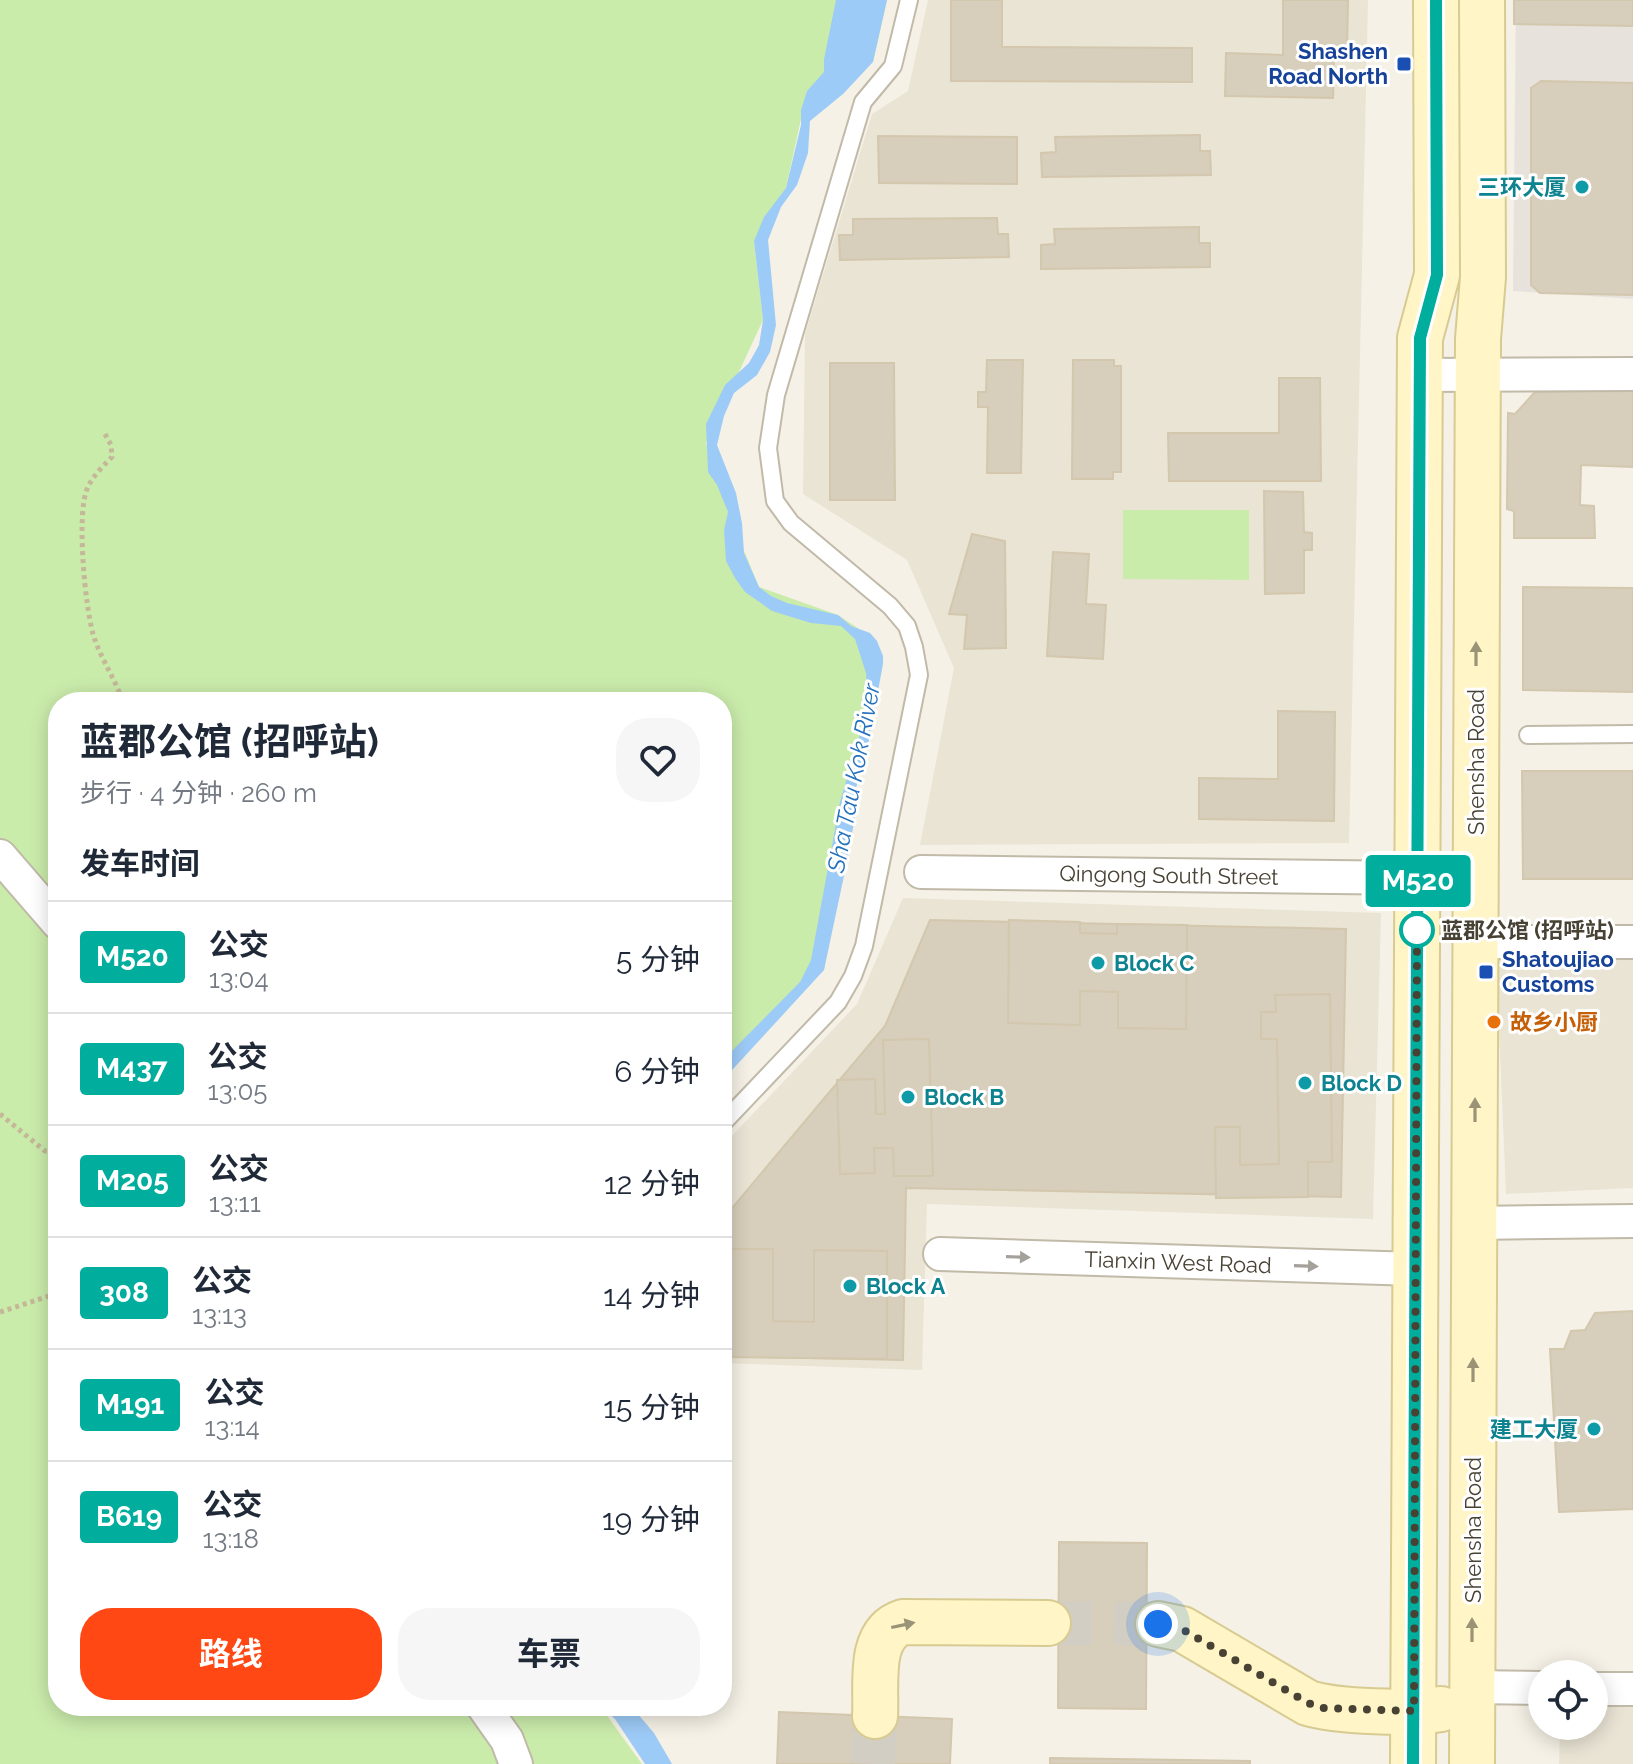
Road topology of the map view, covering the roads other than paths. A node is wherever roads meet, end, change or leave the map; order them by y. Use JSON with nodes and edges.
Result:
{"nodes":[{"id":1,"x":909,"y":0,"type":"edge"},
{"id":2,"x":1436,"y":0,"type":"edge"},
{"id":3,"x":1482,"y":0,"type":"edge"},
{"id":4,"x":1633,"y":374,"type":"edge"},
{"id":5,"x":1420,"y":375,"type":"junction"},
{"id":6,"x":1478,"y":375,"type":"junction"},
{"id":7,"x":1633,"y":734,"type":"edge"},
{"id":8,"x":1528,"y":735,"type":"dead end"},
{"id":9,"x":0,"y":856,"type":"edge"},
{"id":10,"x":921,"y":872,"type":"dead end"},
{"id":11,"x":1418,"y":878,"type":"junction"},
{"id":12,"x":48,"y":911,"type":"edge"},
{"id":13,"x":1475,"y":942,"type":"junction"},
{"id":14,"x":1633,"y":942,"type":"edge"},
{"id":15,"x":732,"y":1113,"type":"edge"},
{"id":16,"x":1633,"y":1221,"type":"edge"},
{"id":17,"x":1474,"y":1223,"type":"junction"},
{"id":18,"x":940,"y":1254,"type":"dead end"},
{"id":19,"x":1416,"y":1269,"type":"junction"},
{"id":20,"x":1048,"y":1623,"type":"tunnel mouth"},
{"id":21,"x":1158,"y":1624,"type":"tunnel mouth"},
{"id":22,"x":1472,"y":1687,"type":"junction"},
{"id":23,"x":1528,"y":1688,"type":"edge"},
{"id":24,"x":1608,"y":1689,"type":"edge"},
{"id":25,"x":1633,"y":1689,"type":"edge"},
{"id":26,"x":1414,"y":1711,"type":"junction"},
{"id":27,"x":490,"y":1716,"type":"edge"},
{"id":28,"x":875,"y":1716,"type":"tunnel mouth"},
{"id":29,"x":516,"y":1764,"type":"edge"},
{"id":30,"x":1413,"y":1764,"type":"edge"},
{"id":31,"x":1472,"y":1764,"type":"edge"}],
"edges":[{"from":1,"to":15,"type":"lane"},
{"from":2,"to":5,"type":"main road"},
{"from":3,"to":6,"type":"main road","name":"Shensha Road"},
{"from":4,"to":6,"type":"street"},
{"from":5,"to":6,"type":"street"},
{"from":5,"to":11,"type":"main road"},
{"from":13,"to":6,"type":"main road","name":"Shensha Road","one_way":true},
{"from":7,"to":8,"type":"lane"},
{"from":9,"to":12,"type":"street"},
{"from":10,"to":11,"type":"street","name":"Qingong South Street"},
{"from":11,"to":19,"type":"main road"},
{"from":13,"to":14,"type":"street"},
{"from":17,"to":13,"type":"main road","name":"Shensha Road","one_way":true},
{"from":16,"to":17,"type":"street"},
{"from":22,"to":17,"type":"main road","name":"Shensha Road","one_way":true},
{"from":18,"to":19,"type":"street","name":"Tianxin West Road","one_way":true},
{"from":19,"to":26,"type":"main road"},
{"from":28,"to":20,"type":"main road","one_way":true},
{"from":21,"to":26,"type":"main road"},
{"from":22,"to":23,"type":"street"},
{"from":22,"to":26,"type":"main road"},
{"from":22,"to":31,"type":"main road","name":"Shensha Road"},
{"from":24,"to":25,"type":"street"},
{"from":26,"to":30,"type":"main road"},
{"from":27,"to":29,"type":"street"}]}
